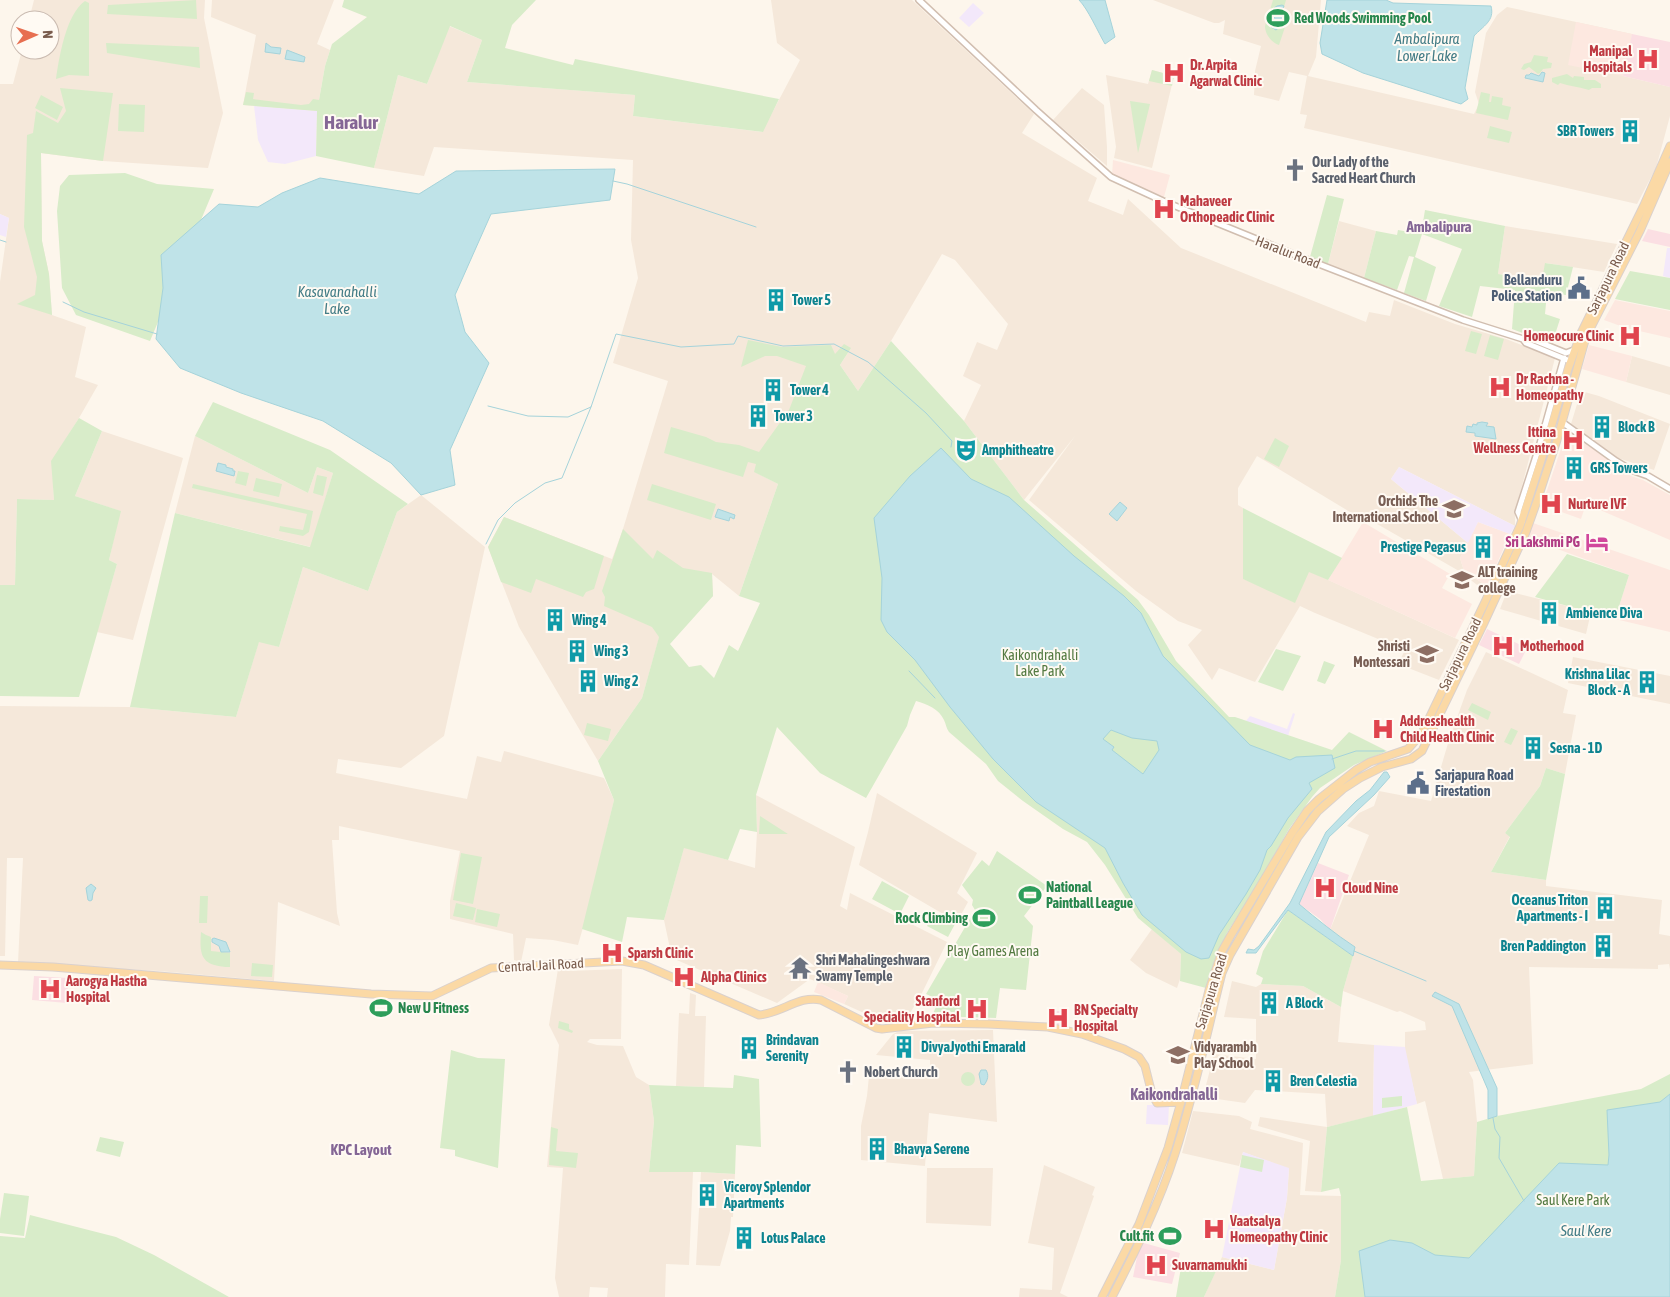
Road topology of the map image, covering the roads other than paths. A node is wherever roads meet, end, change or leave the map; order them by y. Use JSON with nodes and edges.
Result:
{"nodes":[{"id":1,"x":919,"y":0,"type":"edge"},
{"id":2,"x":1670,"y":146,"type":"edge"},
{"id":3,"x":1670,"y":162,"type":"edge"},
{"id":4,"x":1523,"y":339,"type":"junction"},
{"id":5,"x":1574,"y":350,"type":"junction"},
{"id":6,"x":1567,"y":359,"type":"junction"},
{"id":7,"x":1562,"y":422,"type":"junction"},
{"id":8,"x":1670,"y":489,"type":"edge"},
{"id":9,"x":1417,"y":740,"type":"junction"},
{"id":10,"x":1425,"y":745,"type":"junction"},
{"id":11,"x":0,"y":965,"type":"edge"},
{"id":12,"x":1181,"y":1102,"type":"junction"},
{"id":13,"x":1102,"y":1297,"type":"edge"},
{"id":14,"x":1112,"y":1297,"type":"edge"}],
"edges":[{"from":1,"to":4,"type":"street","name":"Haralur Road"},
{"from":2,"to":5,"type":"main road","name":"Sarjapura Road"},
{"from":3,"to":7,"type":"main road","name":"Sarjapura Road"},
{"from":4,"to":5,"type":"street"},
{"from":4,"to":6,"type":"street","name":"Haralur Road"},
{"from":5,"to":6,"type":"main road","name":"Sarjapura Road"},
{"from":6,"to":9,"type":"main road","name":"Sarjapura Road"},
{"from":7,"to":8,"type":"street"},
{"from":7,"to":10,"type":"main road","name":"Sarjapura Road"},
{"from":9,"to":10,"type":"main road"},
{"from":9,"to":12,"type":"main road","name":"Sarjapura Road"},
{"from":10,"to":14,"type":"main road","name":"Sarjapura Road"},
{"from":11,"to":12,"type":"main road","name":"Central Jail Road"},
{"from":12,"to":13,"type":"main road","name":"Sarjapura Road"}]}
